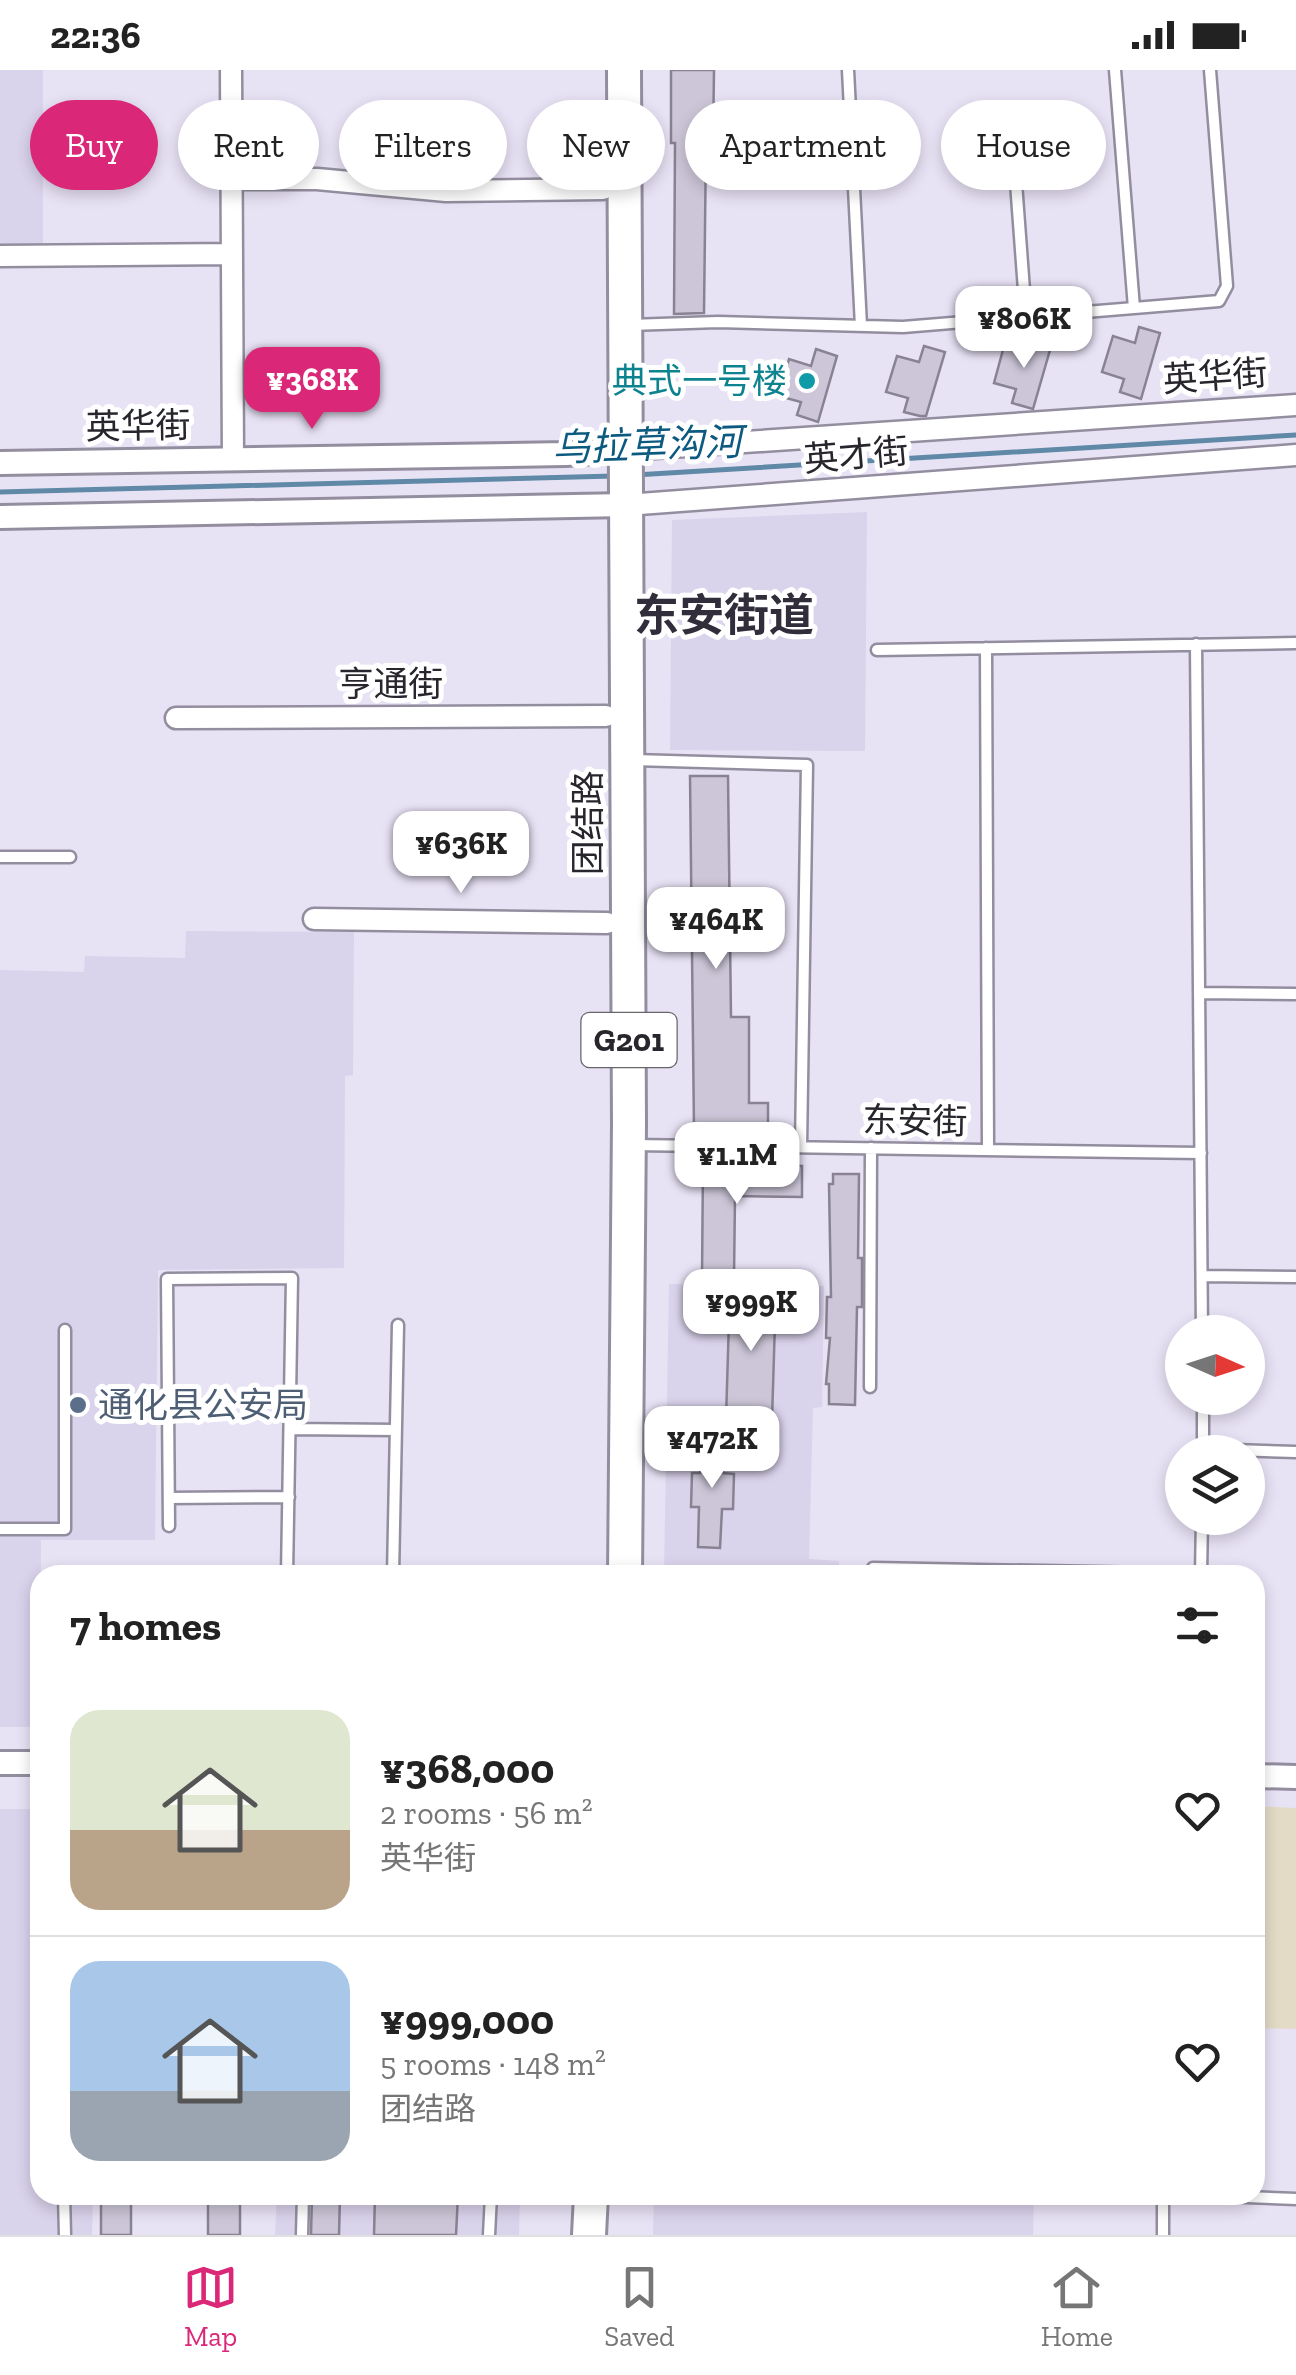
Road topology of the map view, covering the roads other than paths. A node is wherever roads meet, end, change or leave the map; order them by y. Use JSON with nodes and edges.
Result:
{"nodes":[{"id":1,"x":231,"y":70,"type":"edge"},
{"id":2,"x":602,"y":70,"type":"edge"},
{"id":3,"x":624,"y":70,"type":"edge"},
{"id":4,"x":848,"y":70,"type":"edge"},
{"id":5,"x":1115,"y":70,"type":"edge"},
{"id":6,"x":1210,"y":70,"type":"edge"},
{"id":7,"x":231,"y":100,"type":"edge"},
{"id":8,"x":602,"y":100,"type":"edge"},
{"id":9,"x":319,"y":180,"type":"edge"},
{"id":10,"x":232,"y":190,"type":"edge"},
{"id":11,"x":527,"y":190,"type":"edge"},
{"id":12,"x":603,"y":190,"type":"edge"},
{"id":13,"x":1017,"y":190,"type":"edge"},
{"id":14,"x":232,"y":254,"type":"junction"},
{"id":15,"x":0,"y":256,"type":"edge"},
{"id":16,"x":1134,"y":308,"type":"junction"},
{"id":17,"x":1026,"y":316,"type":"junction"},
{"id":18,"x":626,"y":326,"type":"junction"},
{"id":19,"x":861,"y":326,"type":"junction"},
{"id":20,"x":1296,"y":405,"type":"edge"},
{"id":21,"x":615,"y":451,"type":"junction"},
{"id":22,"x":1296,"y":455,"type":"edge"},
{"id":23,"x":233,"y":460,"type":"junction"},
{"id":24,"x":0,"y":463,"type":"edge"},
{"id":25,"x":616,"y":506,"type":"junction"},
{"id":26,"x":0,"y":518,"type":"edge"},
{"id":27,"x":1196,"y":644,"type":"junction"},
{"id":28,"x":1296,"y":644,"type":"edge"},
{"id":29,"x":986,"y":648,"type":"junction"},
{"id":30,"x":877,"y":650,"type":"dead end"},
{"id":31,"x":606,"y":716,"type":"junction"},
{"id":32,"x":176,"y":718,"type":"dead end"},
{"id":33,"x":628,"y":760,"type":"junction"},
{"id":34,"x":70,"y":856,"type":"dead end"},
{"id":35,"x":0,"y":857,"type":"edge"},
{"id":36,"x":314,"y":919,"type":"dead end"},
{"id":37,"x":607,"y":924,"type":"junction"},
{"id":38,"x":1199,"y":993,"type":"junction"},
{"id":39,"x":1296,"y":994,"type":"edge"},
{"id":40,"x":629,"y":1145,"type":"junction"},
{"id":41,"x":801,"y":1147,"type":"junction"},
{"id":42,"x":871,"y":1148,"type":"junction"},
{"id":43,"x":988,"y":1150,"type":"junction"},
{"id":44,"x":1200,"y":1153,"type":"junction"},
{"id":45,"x":1202,"y":1276,"type":"junction"},
{"id":46,"x":1296,"y":1277,"type":"edge"},
{"id":47,"x":1202,"y":1315,"type":"edge"},
{"id":48,"x":398,"y":1325,"type":"dead end"},
{"id":49,"x":65,"y":1330,"type":"dead end"},
{"id":50,"x":870,"y":1387,"type":"dead end"},
{"id":51,"x":290,"y":1428,"type":"junction"},
{"id":52,"x":396,"y":1430,"type":"junction"},
{"id":53,"x":1265,"y":1452,"type":"edge"},
{"id":54,"x":1296,"y":1452,"type":"edge"},
{"id":55,"x":169,"y":1498,"type":"junction"},
{"id":56,"x":288,"y":1498,"type":"junction"},
{"id":57,"x":169,"y":1526,"type":"dead end"},
{"id":58,"x":0,"y":1529,"type":"edge"},
{"id":59,"x":1202,"y":1535,"type":"edge"},
{"id":60,"x":287,"y":1565,"type":"edge"},
{"id":61,"x":394,"y":1565,"type":"edge"},
{"id":62,"x":604,"y":1565,"type":"edge"},
{"id":63,"x":625,"y":1565,"type":"edge"},
{"id":64,"x":1201,"y":1565,"type":"edge"},
{"id":65,"x":0,"y":1763,"type":"edge"},
{"id":66,"x":30,"y":1763,"type":"edge"},
{"id":67,"x":1265,"y":1776,"type":"edge"},
{"id":68,"x":1296,"y":1777,"type":"edge"},
{"id":69,"x":1265,"y":2198,"type":"edge"},
{"id":70,"x":1296,"y":2199,"type":"edge"},
{"id":71,"x":64,"y":2205,"type":"edge"},
{"id":72,"x":303,"y":2205,"type":"edge"},
{"id":73,"x":490,"y":2205,"type":"edge"},
{"id":74,"x":590,"y":2205,"type":"edge"},
{"id":75,"x":612,"y":2205,"type":"edge"},
{"id":76,"x":1164,"y":2205,"type":"edge"},
{"id":77,"x":64,"y":2235,"type":"edge"},
{"id":78,"x":302,"y":2235,"type":"edge"},
{"id":79,"x":489,"y":2235,"type":"edge"},
{"id":80,"x":589,"y":2235,"type":"edge"},
{"id":81,"x":611,"y":2235,"type":"edge"},
{"id":82,"x":1162,"y":2235,"type":"edge"}],
"edges":[{"from":1,"to":7,"type":"street"},
{"from":2,"to":8,"type":"highway","name":"团结路","number":"G201"},
{"from":3,"to":18,"type":"highway","name":"团结路","number":"G201"},
{"from":4,"to":19,"type":"lane"},
{"from":5,"to":16,"type":"lane"},
{"from":6,"to":16,"type":"lane"},
{"from":9,"to":11,"type":"street"},
{"from":10,"to":14,"type":"street"},
{"from":12,"to":21,"type":"highway","name":"团结路","number":"G201"},
{"from":13,"to":17,"type":"lane"},
{"from":14,"to":15,"type":"street"},
{"from":14,"to":23,"type":"street"},
{"from":16,"to":17,"type":"lane"},
{"from":17,"to":19,"type":"lane"},
{"from":18,"to":19,"type":"lane"},
{"from":18,"to":21,"type":"highway","name":"团结路","number":"G201"},
{"from":20,"to":21,"type":"street","name":"英华街"},
{"from":21,"to":23,"type":"street","name":"英华街"},
{"from":21,"to":25,"type":"highway","name":"团结路","number":"G201"},
{"from":22,"to":25,"type":"street","name":"英才街"},
{"from":23,"to":24,"type":"street","name":"英华街"},
{"from":25,"to":26,"type":"street","name":"英才街"},
{"from":25,"to":31,"type":"highway","name":"团结路","number":"G201"},
{"from":25,"to":33,"type":"highway","name":"团结路","number":"G201"},
{"from":27,"to":28,"type":"lane"},
{"from":27,"to":29,"type":"lane"},
{"from":27,"to":38,"type":"lane"},
{"from":29,"to":30,"type":"lane"},
{"from":29,"to":43,"type":"lane"},
{"from":31,"to":32,"type":"street","name":"亨通街"},
{"from":31,"to":37,"type":"highway","name":"团结路","number":"G201"},
{"from":33,"to":40,"type":"highway","name":"团结路","number":"G201"},
{"from":33,"to":41,"type":"lane"},
{"from":34,"to":35,"type":"lane"},
{"from":36,"to":37,"type":"street"},
{"from":37,"to":62,"type":"highway","name":"团结路","number":"G201"},
{"from":38,"to":39,"type":"lane"},
{"from":38,"to":44,"type":"lane"},
{"from":40,"to":41,"type":"lane","name":"东安街"},
{"from":40,"to":63,"type":"highway","name":"团结路","number":"G201"},
{"from":41,"to":42,"type":"lane","name":"东安街"},
{"from":42,"to":43,"type":"lane","name":"东安街"},
{"from":42,"to":50,"type":"lane"},
{"from":43,"to":44,"type":"lane","name":"东安街"},
{"from":44,"to":45,"type":"lane"},
{"from":45,"to":46,"type":"lane"},
{"from":45,"to":47,"type":"lane"},
{"from":48,"to":52,"type":"lane"},
{"from":49,"to":58,"type":"lane"},
{"from":51,"to":52,"type":"lane"},
{"from":51,"to":55,"type":"lane"},
{"from":51,"to":56,"type":"lane"},
{"from":52,"to":61,"type":"lane"},
{"from":53,"to":54,"type":"lane"},
{"from":55,"to":56,"type":"lane"},
{"from":55,"to":57,"type":"lane"},
{"from":56,"to":60,"type":"lane"},
{"from":59,"to":64,"type":"lane"},
{"from":65,"to":66,"type":"street"},
{"from":67,"to":68,"type":"street"},
{"from":69,"to":70,"type":"lane"},
{"from":71,"to":77,"type":"lane"},
{"from":72,"to":78,"type":"lane"},
{"from":73,"to":79,"type":"lane"},
{"from":74,"to":80,"type":"highway"},
{"from":75,"to":81,"type":"highway"},
{"from":76,"to":82,"type":"lane"}]}
